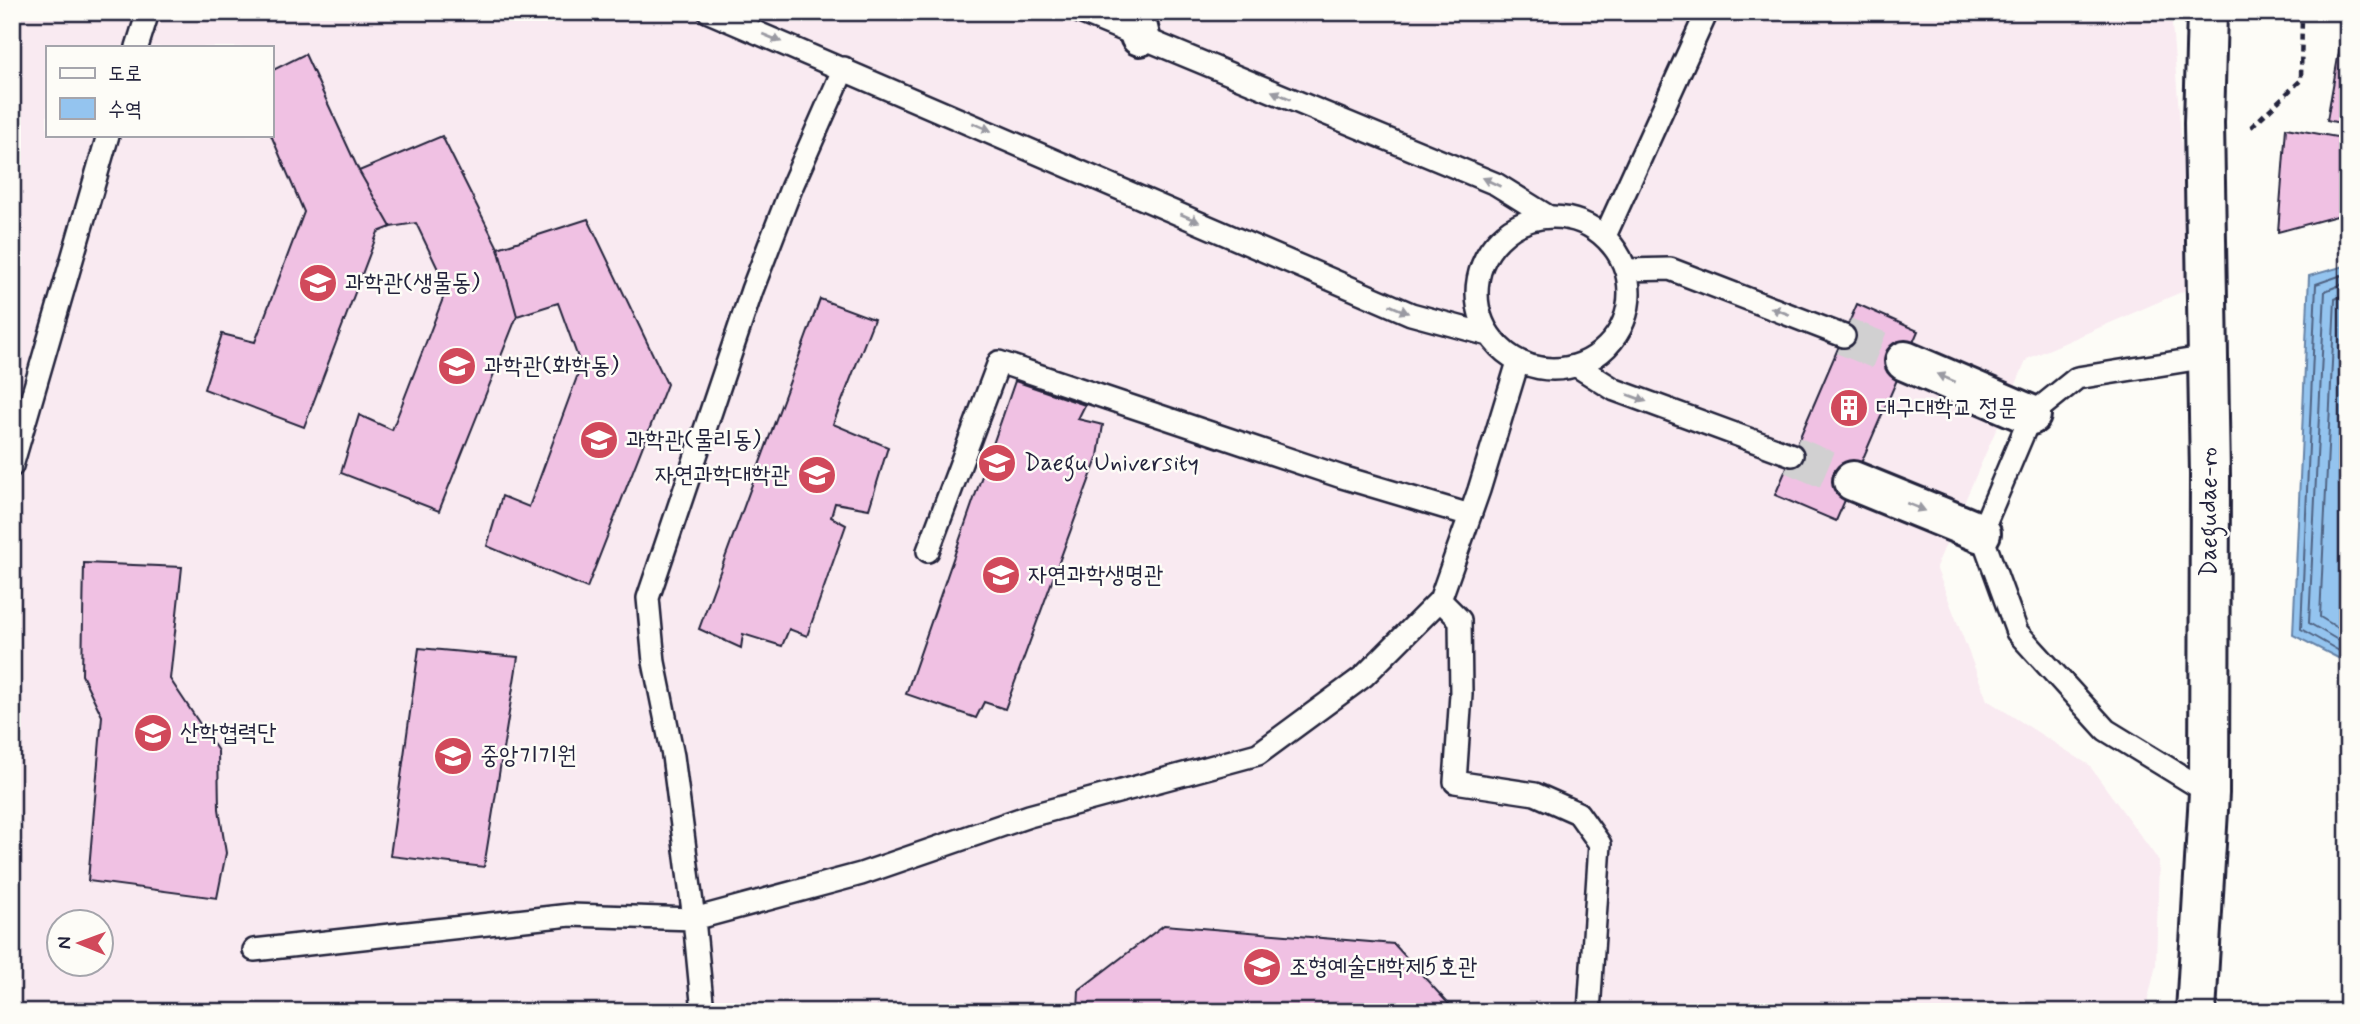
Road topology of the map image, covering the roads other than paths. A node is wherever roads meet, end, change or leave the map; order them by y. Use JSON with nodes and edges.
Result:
{"nodes":[{"id":1,"x":148,"y":12,"type":"edge"},
{"id":2,"x":709,"y":12,"type":"edge"},
{"id":3,"x":1080,"y":12,"type":"edge"},
{"id":4,"x":1707,"y":12,"type":"edge"},
{"id":5,"x":2207,"y":12,"type":"edge"},
{"id":6,"x":1137,"y":24,"type":"edge"},
{"id":7,"x":137,"y":46,"type":"edge"},
{"id":8,"x":844,"y":68,"type":"junction"},
{"id":9,"x":108,"y":136,"type":"edge"},
{"id":10,"x":1549,"y":217,"type":"junction"},
{"id":11,"x":1605,"y":236,"type":"junction"},
{"id":12,"x":1626,"y":270,"type":"junction"},
{"id":13,"x":1489,"y":335,"type":"junction"},
{"id":14,"x":1844,"y":335,"type":"tunnel mouth"},
{"id":15,"x":2208,"y":357,"type":"junction"},
{"id":16,"x":1905,"y":361,"type":"tunnel mouth"},
{"id":17,"x":1518,"y":362,"type":"junction"},
{"id":18,"x":1577,"y":366,"type":"junction"},
{"id":19,"x":2031,"y":415,"type":"junction"},
{"id":20,"x":1792,"y":456,"type":"tunnel mouth"},
{"id":21,"x":12,"y":466,"type":"edge"},
{"id":22,"x":1853,"y":481,"type":"tunnel mouth"},
{"id":23,"x":1470,"y":515,"type":"junction"},
{"id":24,"x":1981,"y":533,"type":"junction"},
{"id":25,"x":928,"y":551,"type":"dead end"},
{"id":26,"x":1440,"y":600,"type":"junction"},
{"id":27,"x":2209,"y":793,"type":"junction"},
{"id":28,"x":694,"y":919,"type":"junction"},
{"id":29,"x":254,"y":950,"type":"dead end"},
{"id":30,"x":703,"y":1012,"type":"edge"},
{"id":31,"x":1589,"y":1012,"type":"edge"},
{"id":32,"x":2196,"y":1012,"type":"edge"}],
"edges":[{"from":1,"to":7,"type":"lane"},
{"from":2,"to":8,"type":"lane","one_way":true},
{"from":3,"to":6,"type":"lane"},
{"from":4,"to":11,"type":"lane"},
{"from":5,"to":15,"type":"street","name":"Daegudae-ro"},
{"from":10,"to":6,"type":"lane","one_way":true},
{"from":8,"to":13,"type":"lane","one_way":true},
{"from":8,"to":28,"type":"lane"},
{"from":9,"to":21,"type":"lane"},
{"from":10,"to":11,"type":"lane"},
{"from":10,"to":13,"type":"lane"},
{"from":11,"to":12,"type":"lane"},
{"from":14,"to":12,"type":"lane","one_way":true},
{"from":12,"to":18,"type":"lane"},
{"from":13,"to":17,"type":"lane"},
{"from":15,"to":19,"type":"lane"},
{"from":15,"to":27,"type":"street","name":"Daegudae-ro"},
{"from":19,"to":16,"type":"street","one_way":true},
{"from":17,"to":18,"type":"lane"},
{"from":17,"to":23,"type":"lane"},
{"from":18,"to":20,"type":"lane","one_way":true},
{"from":19,"to":24,"type":"lane"},
{"from":22,"to":24,"type":"street","one_way":true},
{"from":23,"to":25,"type":"lane"},
{"from":23,"to":26,"type":"lane"},
{"from":24,"to":27,"type":"lane"},
{"from":26,"to":28,"type":"lane"},
{"from":26,"to":31,"type":"lane"},
{"from":27,"to":32,"type":"street","name":"Daegudae-ro"},
{"from":28,"to":29,"type":"lane"},
{"from":28,"to":30,"type":"lane"}]}
